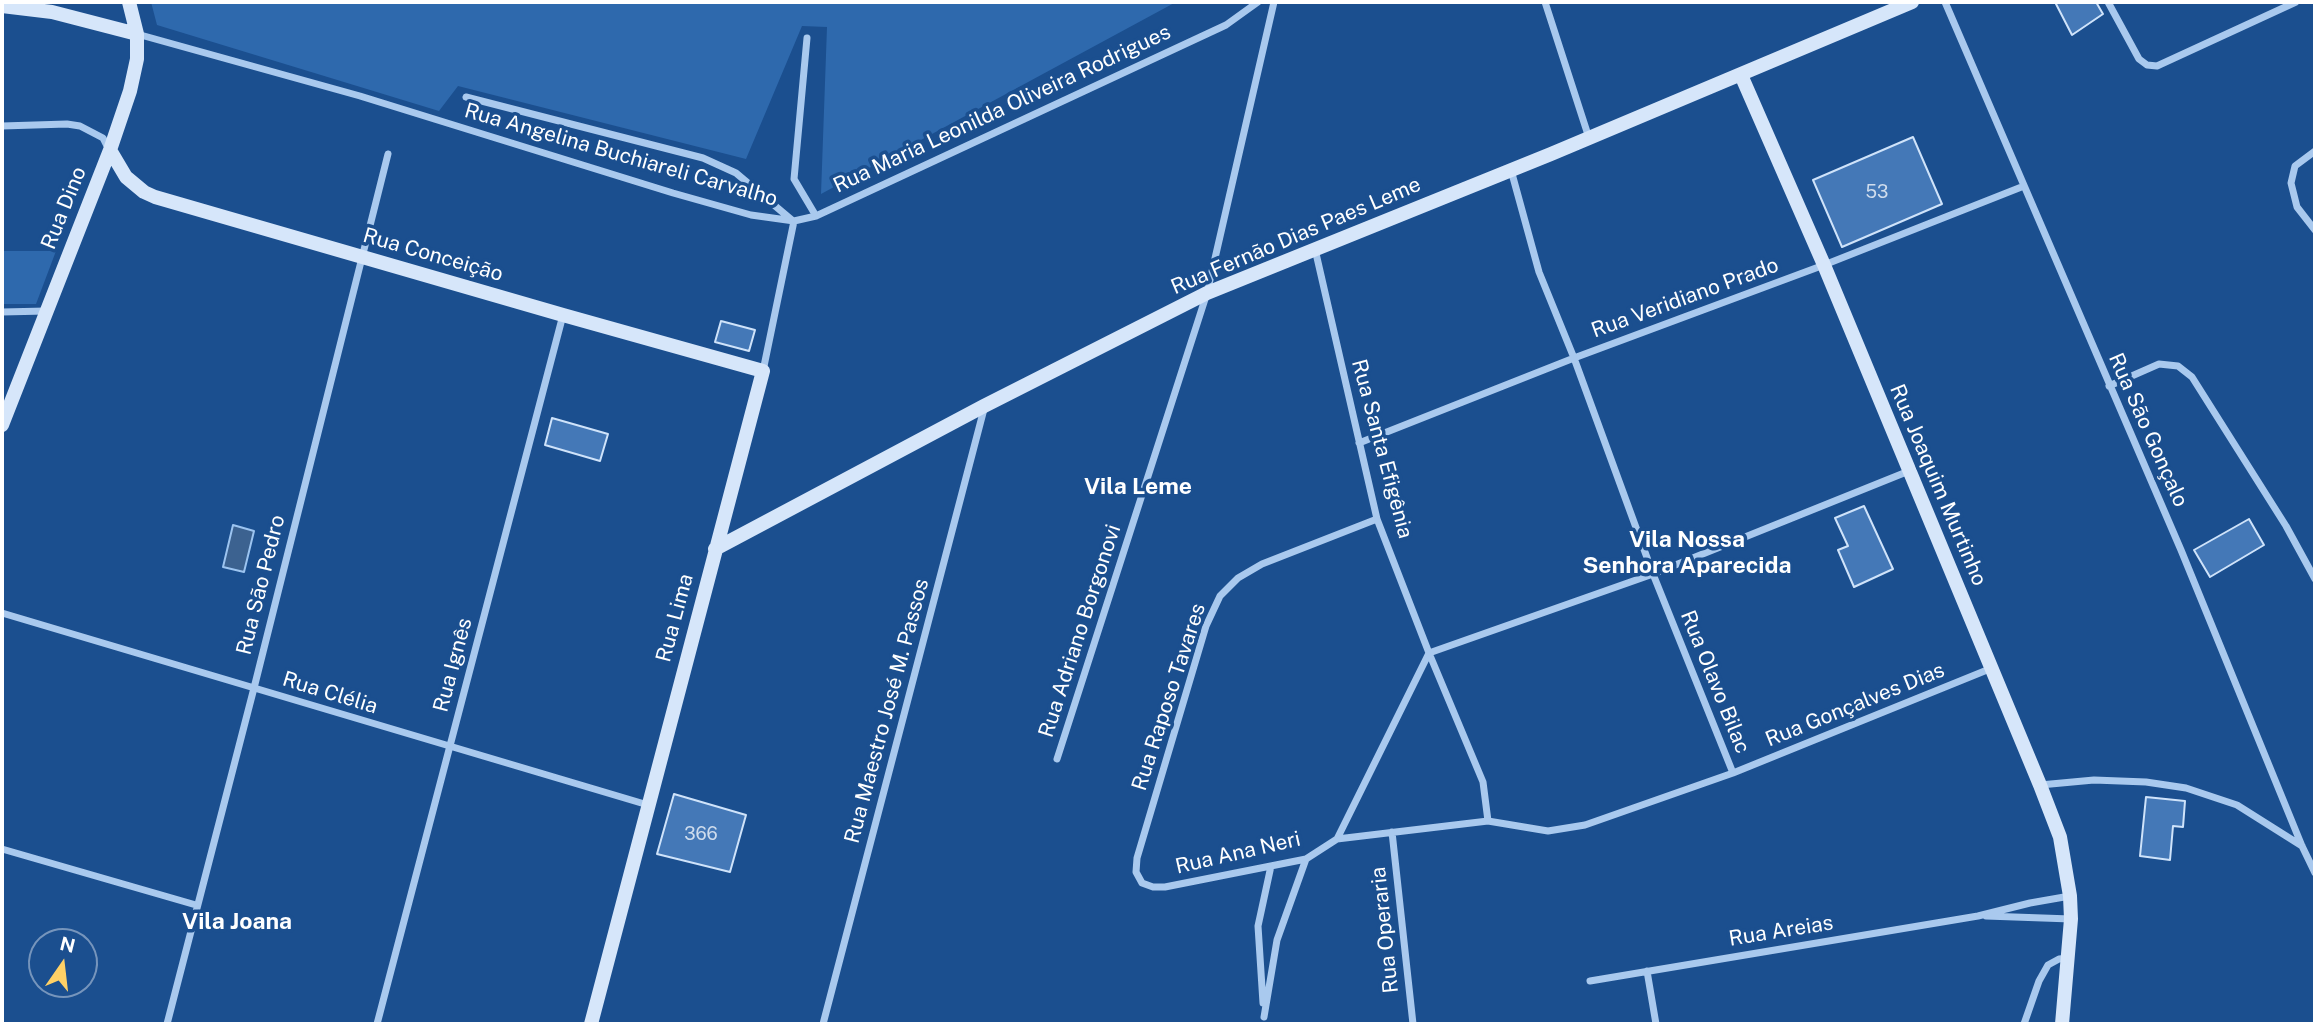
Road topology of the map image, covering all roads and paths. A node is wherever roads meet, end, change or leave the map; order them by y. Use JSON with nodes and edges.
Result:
{"nodes":[{"id":1,"x":129,"y":2,"type":"edge"},
{"id":2,"x":1258,"y":2,"type":"edge"},
{"id":3,"x":1274,"y":2,"type":"edge"},
{"id":4,"x":1545,"y":2,"type":"edge"},
{"id":5,"x":1912,"y":2,"type":"edge"},
{"id":6,"x":1945,"y":2,"type":"edge"},
{"id":7,"x":2108,"y":2,"type":"edge"},
{"id":8,"x":2296,"y":2,"type":"edge"},
{"id":9,"x":2,"y":6,"type":"edge"},
{"id":10,"x":137,"y":34,"type":"junction"},
{"id":11,"x":807,"y":38,"type":"dead end"},
{"id":12,"x":1741,"y":75,"type":"junction"},
{"id":13,"x":466,"y":97,"type":"dead end"},
{"id":14,"x":2,"y":126,"type":"edge"},
{"id":15,"x":1589,"y":138,"type":"junction"},
{"id":16,"x":110,"y":150,"type":"junction"},
{"id":17,"x":2315,"y":151,"type":"edge"},
{"id":18,"x":387,"y":154,"type":"dead end"},
{"id":19,"x":1511,"y":170,"type":"junction"},
{"id":20,"x":2024,"y":186,"type":"junction"},
{"id":21,"x":816,"y":216,"type":"junction"},
{"id":22,"x":794,"y":222,"type":"junction"},
{"id":23,"x":2315,"y":230,"type":"edge"},
{"id":24,"x":1315,"y":249,"type":"junction"},
{"id":25,"x":362,"y":256,"type":"junction"},
{"id":26,"x":1825,"y":265,"type":"junction"},
{"id":27,"x":1206,"y":293,"type":"junction"},
{"id":28,"x":46,"y":311,"type":"junction"},
{"id":29,"x":2,"y":312,"type":"edge"},
{"id":30,"x":563,"y":315,"type":"junction"},
{"id":31,"x":1574,"y":358,"type":"junction"},
{"id":32,"x":763,"y":371,"type":"junction"},
{"id":33,"x":2109,"y":386,"type":"junction"},
{"id":34,"x":984,"y":406,"type":"junction"},
{"id":35,"x":2,"y":425,"type":"edge"},
{"id":36,"x":1359,"y":443,"type":"junction"},
{"id":37,"x":1909,"y":471,"type":"junction"},
{"id":38,"x":1377,"y":519,"type":"junction"},
{"id":39,"x":715,"y":549,"type":"junction"},
{"id":40,"x":1653,"y":574,"type":"junction"},
{"id":41,"x":2315,"y":579,"type":"edge"},
{"id":42,"x":2,"y":613,"type":"edge"},
{"id":43,"x":1429,"y":653,"type":"junction"},
{"id":44,"x":1992,"y":668,"type":"junction"},
{"id":45,"x":254,"y":688,"type":"junction"},
{"id":46,"x":449,"y":747,"type":"junction"},
{"id":47,"x":1057,"y":759,"type":"dead end"},
{"id":48,"x":1733,"y":773,"type":"junction"},
{"id":49,"x":2040,"y":785,"type":"junction"},
{"id":50,"x":648,"y":806,"type":"junction"},
{"id":51,"x":1489,"y":821,"type":"junction"},
{"id":52,"x":1392,"y":832,"type":"junction"},
{"id":53,"x":1337,"y":839,"type":"junction"},
{"id":54,"x":2302,"y":846,"type":"junction"},
{"id":55,"x":2,"y":849,"type":"edge"},
{"id":56,"x":1137,"y":858,"type":"joint"},
{"id":57,"x":1306,"y":859,"type":"junction"},
{"id":58,"x":1271,"y":866,"type":"junction"},
{"id":59,"x":2315,"y":873,"type":"edge"},
{"id":60,"x":2070,"y":896,"type":"junction"},
{"id":61,"x":196,"y":905,"type":"junction"},
{"id":62,"x":1978,"y":916,"type":"junction"},
{"id":63,"x":2071,"y":919,"type":"junction"},
{"id":64,"x":2069,"y":958,"type":"junction"},
{"id":65,"x":1647,"y":971,"type":"junction"},
{"id":66,"x":1590,"y":981,"type":"dead end"},
{"id":67,"x":1264,"y":1021,"type":"edge"},
{"id":68,"x":167,"y":1024,"type":"edge"},
{"id":69,"x":377,"y":1024,"type":"edge"},
{"id":70,"x":591,"y":1024,"type":"edge"},
{"id":71,"x":823,"y":1024,"type":"edge"},
{"id":72,"x":1413,"y":1024,"type":"edge"},
{"id":73,"x":1656,"y":1024,"type":"edge"},
{"id":74,"x":2024,"y":1024,"type":"edge"},
{"id":75,"x":2062,"y":1024,"type":"edge"}],
"edges":[{"from":1,"to":10,"type":"main road","name":"Rua Dino"},
{"from":2,"to":21,"type":"street","name":"Rua Maria Leonilda Oliveira Rodrigues"},
{"from":3,"to":27,"type":"street","name":"Rua Adriano Borgonovi"},
{"from":4,"to":15,"type":"street"},
{"from":5,"to":12,"type":"main road","name":"Rua Fernão Dias Paes Leme"},
{"from":6,"to":20,"type":"street","name":"Rua São Gonçalo"},
{"from":7,"to":8,"type":"street"},
{"from":9,"to":10,"type":"main road"},
{"from":10,"to":16,"type":"main road","name":"Rua Dino"},
{"from":10,"to":22,"type":"street","name":"Rua Angelina Buchiareli Carvalho"},
{"from":11,"to":21,"type":"street"},
{"from":12,"to":15,"type":"main road","name":"Rua Fernão Dias Paes Leme"},
{"from":12,"to":26,"type":"main road","name":"Rua Joaquim Murtinho"},
{"from":13,"to":22,"type":"street","name":"Rua Angelina Buchiareli Carvalho"},
{"from":14,"to":16,"type":"street"},
{"from":15,"to":19,"type":"main road","name":"Rua Fernão Dias Paes Leme"},
{"from":16,"to":25,"type":"main road","name":"Rua Conceição"},
{"from":16,"to":28,"type":"main road","name":"Rua Dino"},
{"from":17,"to":23,"type":"street"},
{"from":18,"to":25,"type":"street","name":"Rua São Pedro"},
{"from":19,"to":24,"type":"main road","name":"Rua Fernão Dias Paes Leme"},
{"from":19,"to":31,"type":"street","name":"Rua Olavo Bilac"},
{"from":20,"to":26,"type":"street","name":"Rua Veridiano Prado"},
{"from":20,"to":33,"type":"street","name":"Rua São Gonçalo"},
{"from":21,"to":22,"type":"street","name":"Rua Maria Leonilda Oliveira Rodrigues"},
{"from":22,"to":32,"type":"street","name":"Rua Lima"},
{"from":24,"to":27,"type":"main road","name":"Rua Fernão Dias Paes Leme"},
{"from":24,"to":36,"type":"street","name":"Rua Santa Efigênia"},
{"from":25,"to":30,"type":"main road","name":"Rua Conceição"},
{"from":25,"to":45,"type":"street","name":"Rua São Pedro"},
{"from":26,"to":31,"type":"street","name":"Rua Veridiano Prado"},
{"from":26,"to":37,"type":"main road","name":"Rua Joaquim Murtinho"},
{"from":27,"to":34,"type":"main road","name":"Rua Fernão Dias Paes Leme"},
{"from":27,"to":47,"type":"street","name":"Rua Adriano Borgonovi"},
{"from":28,"to":29,"type":"street"},
{"from":28,"to":35,"type":"main road","name":"Rua Dino"},
{"from":30,"to":32,"type":"main road","name":"Rua Conceição"},
{"from":30,"to":46,"type":"street","name":"Rua Ignês"},
{"from":31,"to":36,"type":"street","name":"Rua Veridiano Prado"},
{"from":31,"to":40,"type":"street","name":"Rua Olavo Bilac"},
{"from":32,"to":39,"type":"main road","name":"Rua Lima"},
{"from":33,"to":41,"type":"street"},
{"from":33,"to":54,"type":"street","name":"Rua São Gonçalo"},
{"from":34,"to":39,"type":"main road","name":"Rua Fernão Dias Paes Leme"},
{"from":34,"to":71,"type":"street","name":"Rua Maestro José M. Passos"},
{"from":36,"to":38,"type":"street","name":"Rua Santa Efigênia"},
{"from":37,"to":40,"type":"street"},
{"from":37,"to":44,"type":"main road","name":"Rua Joaquim Murtinho"},
{"from":38,"to":43,"type":"street","name":"Rua Santa Efigênia"},
{"from":38,"to":56,"type":"street","name":"Rua Raposo Tavares"},
{"from":39,"to":50,"type":"main road","name":"Rua Lima"},
{"from":40,"to":43,"type":"street"},
{"from":40,"to":48,"type":"street","name":"Rua Olavo Bilac"},
{"from":42,"to":45,"type":"street","name":"Rua Clélia"},
{"from":43,"to":51,"type":"street","name":"Rua Santa Efigênia"},
{"from":43,"to":53,"type":"street"},
{"from":44,"to":48,"type":"street","name":"Rua Gonçalves Dias"},
{"from":44,"to":49,"type":"main road","name":"Rua Joaquim Murtinho"},
{"from":45,"to":46,"type":"street","name":"Rua Clélia"},
{"from":45,"to":61,"type":"street","name":"Rua São Pedro"},
{"from":46,"to":50,"type":"street","name":"Rua Clélia"},
{"from":46,"to":69,"type":"street","name":"Rua Ignês"},
{"from":48,"to":51,"type":"street","name":"Rua Gonçalves Dias"},
{"from":49,"to":54,"type":"street"},
{"from":49,"to":60,"type":"main road","name":"Rua Joaquim Murtinho"},
{"from":50,"to":70,"type":"main road","name":"Rua Lima"},
{"from":51,"to":52,"type":"street","name":"Rua Ana Neri"},
{"from":52,"to":53,"type":"street","name":"Rua Ana Neri"},
{"from":52,"to":72,"type":"street","name":"Rua Operaria"},
{"from":53,"to":57,"type":"street","name":"Rua Ana Neri"},
{"from":54,"to":59,"type":"street","name":"Rua São Gonçalo"},
{"from":55,"to":61,"type":"street"},
{"from":56,"to":58,"type":"street","name":"Rua Ana Neri"},
{"from":57,"to":58,"type":"street","name":"Rua Ana Neri"},
{"from":57,"to":67,"type":"street"},
{"from":58,"to":67,"type":"street"},
{"from":60,"to":62,"type":"street"},
{"from":60,"to":63,"type":"main road","name":"Rua Joaquim Murtinho"},
{"from":61,"to":68,"type":"street","name":"Rua São Pedro"},
{"from":62,"to":63,"type":"street"},
{"from":62,"to":65,"type":"street","name":"Rua Areias"},
{"from":63,"to":64,"type":"main road","name":"Rua Joaquim Murtinho"},
{"from":64,"to":74,"type":"street"},
{"from":64,"to":75,"type":"main road","name":"Rua Joaquim Murtinho"},
{"from":65,"to":66,"type":"street","name":"Rua Areias"},
{"from":65,"to":73,"type":"street"}]}
